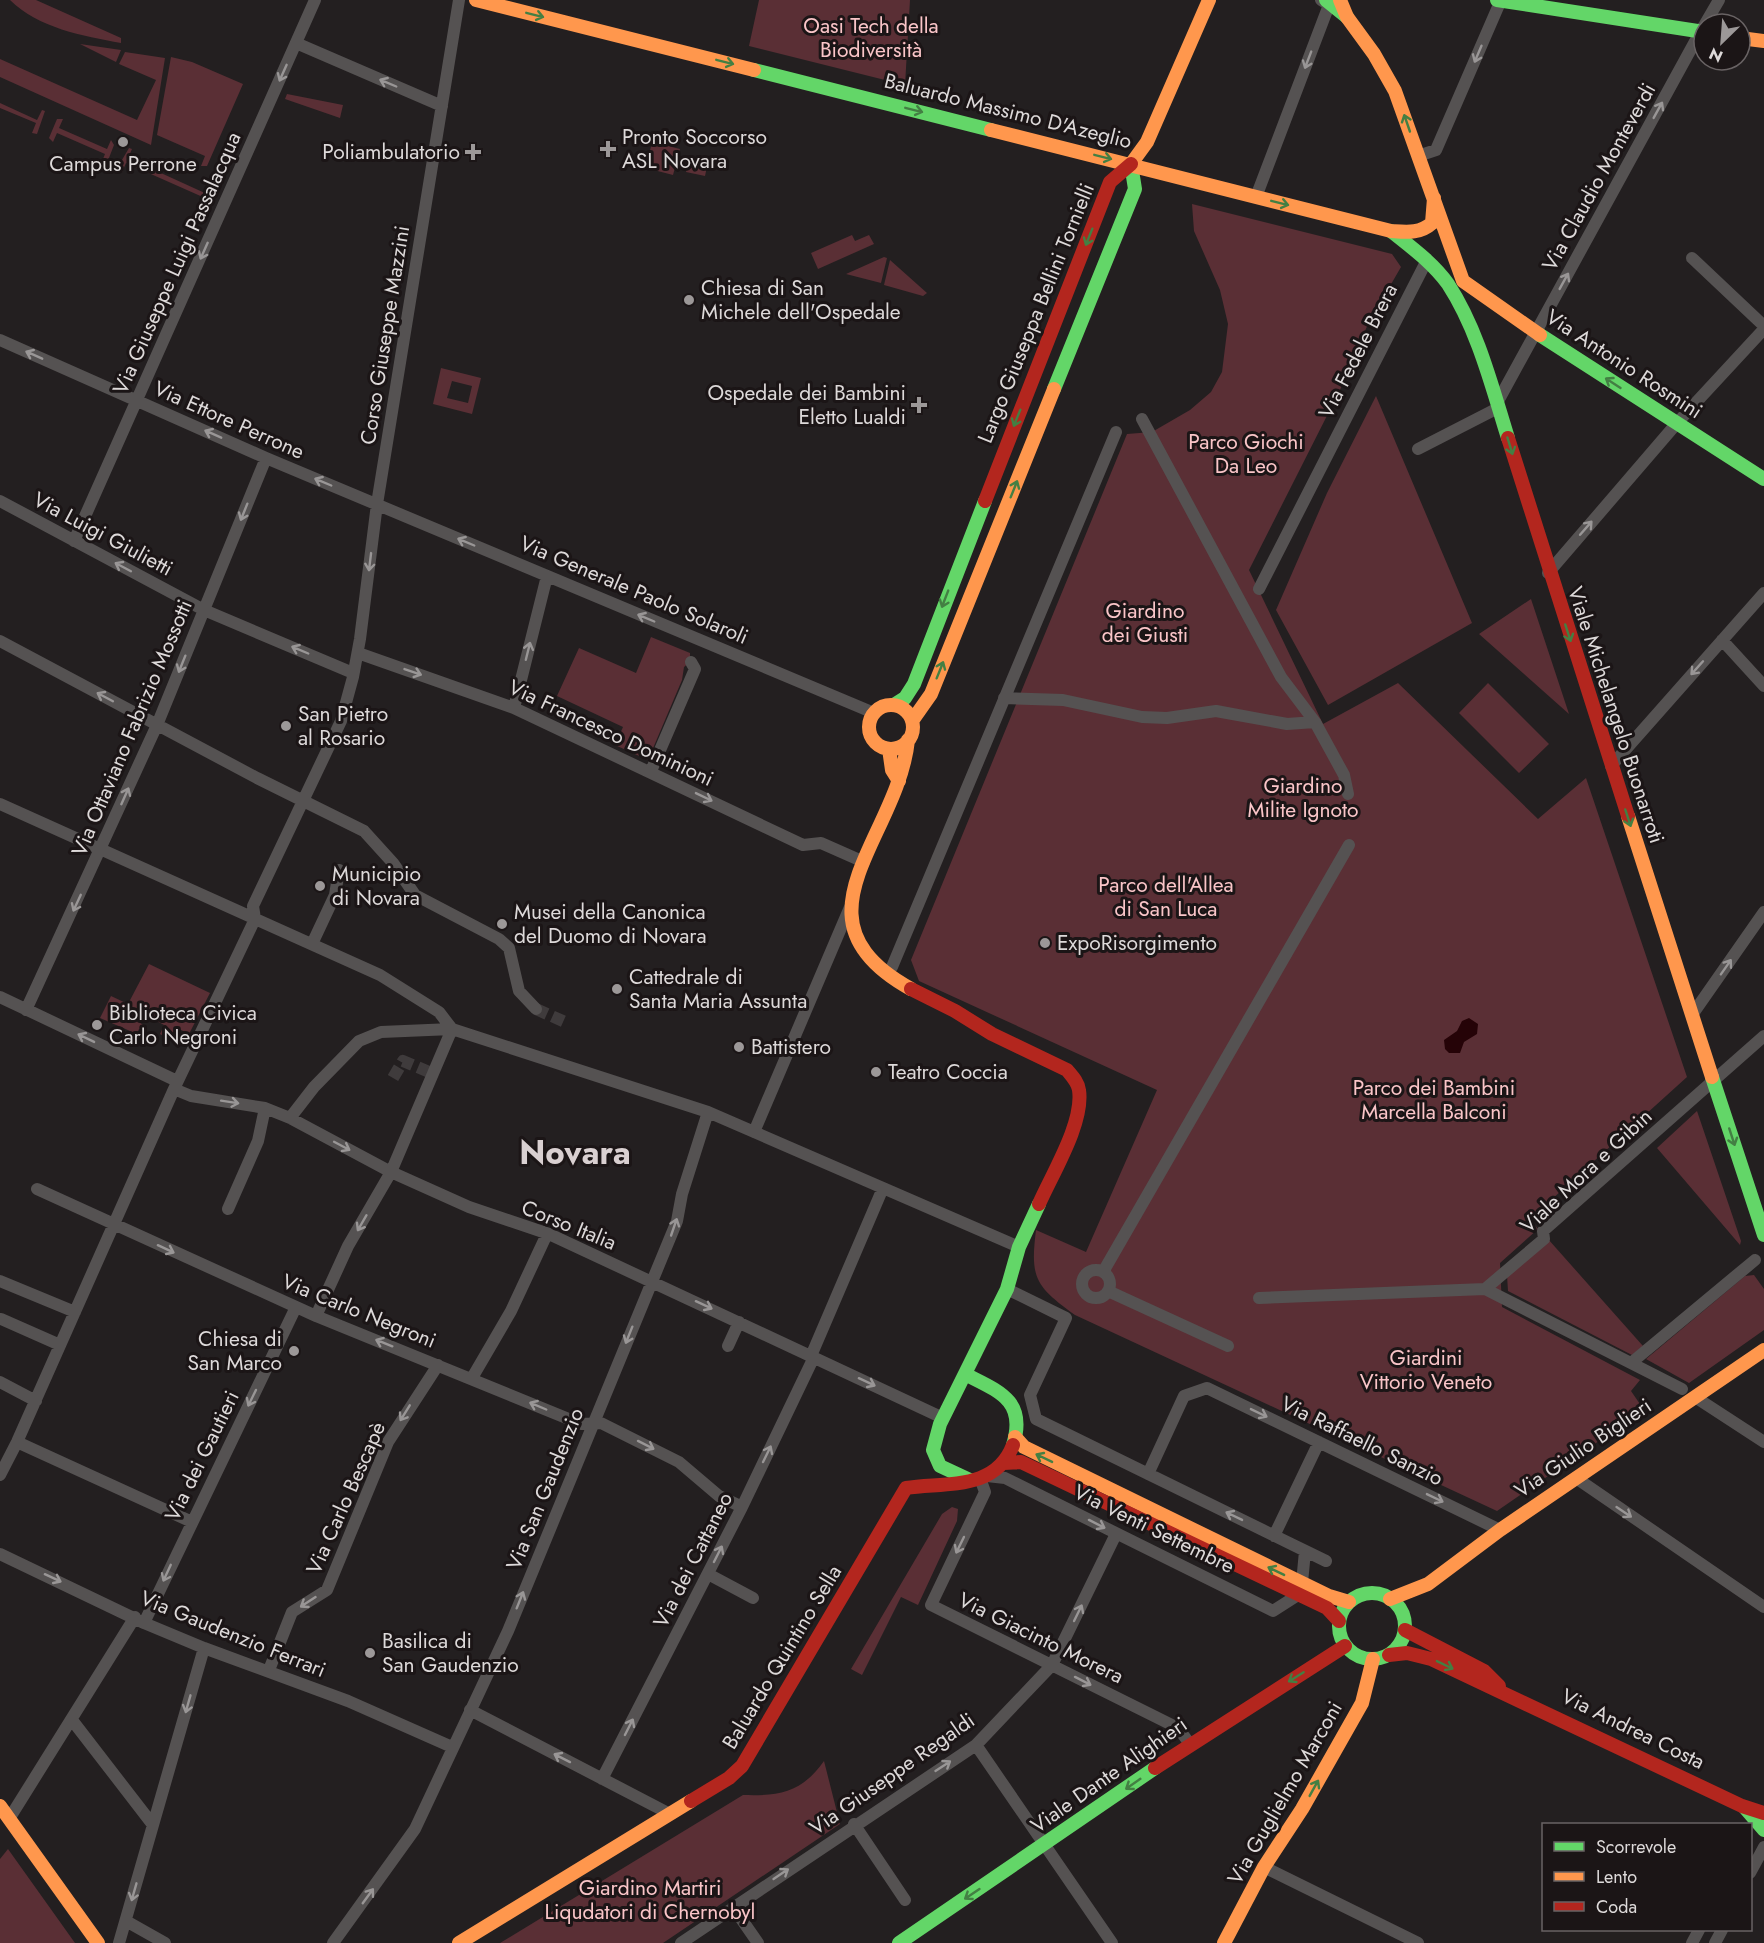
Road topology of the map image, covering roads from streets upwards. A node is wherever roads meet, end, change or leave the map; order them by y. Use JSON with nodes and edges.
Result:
{"nodes":[{"id":1,"x":315,"y":0,"type":"edge"},
{"id":2,"x":459,"y":0,"type":"edge"},
{"id":3,"x":476,"y":0,"type":"edge"},
{"id":4,"x":1209,"y":0,"type":"edge"},
{"id":5,"x":1500,"y":0,"type":"edge"},
{"id":6,"x":1329,"y":1,"type":"edge"},
{"id":7,"x":1692,"y":26,"type":"edge"},
{"id":8,"x":296,"y":43,"type":"junction"},
{"id":9,"x":1692,"y":48,"type":"edge"},
{"id":10,"x":442,"y":106,"type":"junction"},
{"id":11,"x":1418,"y":156,"type":"junction"},
{"id":12,"x":1131,"y":164,"type":"junction"},
{"id":13,"x":1256,"y":197,"type":"junction"},
{"id":14,"x":1434,"y":198,"type":"junction"},
{"id":15,"x":1098,"y":215,"type":"junction"},
{"id":16,"x":1120,"y":224,"type":"junction"},
{"id":17,"x":1391,"y":231,"type":"junction"},
{"id":18,"x":1692,"y":258,"type":"dead end"},
{"id":19,"x":1427,"y":260,"type":"junction"},
{"id":20,"x":1764,"y":327,"type":"edge"},
{"id":21,"x":1535,"y":332,"type":"junction"},
{"id":22,"x":0,"y":340,"type":"edge"},
{"id":23,"x":1759,"y":342,"type":"edge"},
{"id":24,"x":138,"y":401,"type":"junction"},
{"id":25,"x":1497,"y":406,"type":"junction"},
{"id":26,"x":1142,"y":419,"type":"dead end"},
{"id":27,"x":1677,"y":423,"type":"junction"},
{"id":28,"x":1116,"y":432,"type":"dead end"},
{"id":29,"x":1418,"y":449,"type":"dead end"},
{"id":30,"x":266,"y":458,"type":"junction"},
{"id":31,"x":1764,"y":479,"type":"edge"},
{"id":32,"x":0,"y":501,"type":"edge"},
{"id":33,"x":377,"y":504,"type":"junction"},
{"id":34,"x":74,"y":541,"type":"junction"},
{"id":35,"x":1548,"y":573,"type":"junction"},
{"id":36,"x":547,"y":576,"type":"junction"},
{"id":37,"x":1260,"y":589,"type":"dead end"},
{"id":38,"x":1764,"y":593,"type":"edge"},
{"id":39,"x":204,"y":610,"type":"junction"},
{"id":40,"x":1722,"y":640,"type":"junction"},
{"id":41,"x":0,"y":641,"type":"edge"},
{"id":42,"x":358,"y":653,"type":"junction"},
{"id":43,"x":696,"y":666,"type":"dead end"},
{"id":44,"x":353,"y":675,"type":"junction"},
{"id":45,"x":1764,"y":686,"type":"edge"},
{"id":46,"x":1000,"y":702,"type":"junction"},
{"id":47,"x":894,"y":705,"type":"junction"},
{"id":48,"x":514,"y":708,"type":"junction"},
{"id":49,"x":874,"y":713,"type":"junction"},
{"id":50,"x":912,"y":721,"type":"junction"},
{"id":51,"x":1315,"y":722,"type":"junction"},
{"id":52,"x":159,"y":726,"type":"junction"},
{"id":53,"x":908,"y":740,"type":"junction"},
{"id":54,"x":889,"y":748,"type":"junction"},
{"id":55,"x":1611,"y":766,"type":"junction"},
{"id":56,"x":651,"y":771,"type":"junction"},
{"id":57,"x":899,"y":781,"type":"junction"},
{"id":58,"x":1348,"y":794,"type":"dead end"},
{"id":59,"x":304,"y":801,"type":"junction"},
{"id":60,"x":0,"y":804,"type":"edge"},
{"id":61,"x":1349,"y":845,"type":"dead end"},
{"id":62,"x":101,"y":850,"type":"junction"},
{"id":63,"x":864,"y":862,"type":"junction"},
{"id":64,"x":339,"y":870,"type":"dead end"},
{"id":65,"x":850,"y":907,"type":"junction"},
{"id":66,"x":1764,"y":912,"type":"edge"},
{"id":67,"x":255,"y":919,"type":"junction"},
{"id":68,"x":312,"y":945,"type":"junction"},
{"id":69,"x":892,"y":967,"type":"dead end"},
{"id":70,"x":0,"y":997,"type":"edge"},
{"id":71,"x":536,"y":1009,"type":"tunnel mouth"},
{"id":72,"x":26,"y":1010,"type":"junction"},
{"id":73,"x":1692,"y":1015,"type":"junction"},
{"id":74,"x":452,"y":1029,"type":"junction"},
{"id":75,"x":1764,"y":1036,"type":"edge"},
{"id":76,"x":1713,"y":1081,"type":"junction"},
{"id":77,"x":175,"y":1085,"type":"junction"},
{"id":78,"x":265,"y":1108,"type":"junction"},
{"id":79,"x":708,"y":1112,"type":"junction"},
{"id":80,"x":290,"y":1118,"type":"junction"},
{"id":81,"x":754,"y":1132,"type":"junction"},
{"id":82,"x":391,"y":1172,"type":"junction"},
{"id":83,"x":883,"y":1188,"type":"junction"},
{"id":84,"x":37,"y":1189,"type":"dead end"},
{"id":85,"x":228,"y":1209,"type":"dead end"},
{"id":86,"x":113,"y":1225,"type":"junction"},
{"id":87,"x":548,"y":1234,"type":"junction"},
{"id":88,"x":1764,"y":1235,"type":"edge"},
{"id":89,"x":1019,"y":1247,"type":"junction"},
{"id":90,"x":1755,"y":1260,"type":"dead end"},
{"id":91,"x":1103,"y":1272,"type":"junction"},
{"id":92,"x":0,"y":1281,"type":"edge"},
{"id":93,"x":651,"y":1281,"type":"junction"},
{"id":94,"x":1007,"y":1289,"type":"junction"},
{"id":95,"x":1485,"y":1289,"type":"junction"},
{"id":96,"x":1108,"y":1291,"type":"junction"},
{"id":97,"x":1259,"y":1298,"type":"dead end"},
{"id":98,"x":296,"y":1307,"type":"junction"},
{"id":99,"x":75,"y":1312,"type":"junction"},
{"id":100,"x":316,"y":1316,"type":"junction"},
{"id":101,"x":2,"y":1319,"type":"dead end"},
{"id":102,"x":739,"y":1322,"type":"junction"},
{"id":103,"x":60,"y":1345,"type":"junction"},
{"id":104,"x":728,"y":1346,"type":"dead end"},
{"id":105,"x":1228,"y":1346,"type":"dead end"},
{"id":106,"x":1764,"y":1350,"type":"edge"},
{"id":107,"x":813,"y":1357,"type":"junction"},
{"id":108,"x":1631,"y":1363,"type":"junction"},
{"id":109,"x":438,"y":1365,"type":"junction"},
{"id":110,"x":965,"y":1374,"type":"junction"},
{"id":111,"x":472,"y":1378,"type":"junction"},
{"id":112,"x":0,"y":1382,"type":"edge"},
{"id":113,"x":1682,"y":1389,"type":"dead end"},
{"id":114,"x":1695,"y":1397,"type":"junction"},
{"id":115,"x":36,"y":1401,"type":"junction"},
{"id":116,"x":943,"y":1418,"type":"junction"},
{"id":117,"x":593,"y":1423,"type":"junction"},
{"id":118,"x":1015,"y":1437,"type":"junction"},
{"id":119,"x":1318,"y":1442,"type":"junction"},
{"id":120,"x":1764,"y":1442,"type":"edge"},
{"id":121,"x":20,"y":1444,"type":"junction"},
{"id":122,"x":1004,"y":1463,"type":"junction"},
{"id":123,"x":1,"y":1472,"type":"edge"},
{"id":124,"x":1148,"y":1474,"type":"junction"},
{"id":125,"x":1576,"y":1478,"type":"junction"},
{"id":126,"x":975,"y":1479,"type":"junction"},
{"id":127,"x":742,"y":1507,"type":"junction"},
{"id":128,"x":192,"y":1522,"type":"junction"},
{"id":129,"x":1500,"y":1530,"type":"junction"},
{"id":130,"x":1116,"y":1534,"type":"junction"},
{"id":131,"x":1274,"y":1536,"type":"junction"},
{"id":132,"x":1305,"y":1551,"type":"junction"},
{"id":133,"x":0,"y":1554,"type":"edge"},
{"id":134,"x":1326,"y":1561,"type":"dead end"},
{"id":135,"x":708,"y":1574,"type":"junction"},
{"id":136,"x":1428,"y":1584,"type":"junction"},
{"id":137,"x":1300,"y":1589,"type":"junction"},
{"id":138,"x":753,"y":1598,"type":"dead end"},
{"id":139,"x":1390,"y":1599,"type":"junction"},
{"id":140,"x":1349,"y":1602,"type":"junction"},
{"id":141,"x":1764,"y":1607,"type":"edge"},
{"id":142,"x":140,"y":1620,"type":"junction"},
{"id":143,"x":1339,"y":1621,"type":"junction"},
{"id":144,"x":1404,"y":1625,"type":"junction"},
{"id":145,"x":1345,"y":1646,"type":"junction"},
{"id":146,"x":204,"y":1648,"type":"junction"},
{"id":147,"x":1389,"y":1655,"type":"junction"},
{"id":148,"x":1373,"y":1659,"type":"junction"},
{"id":149,"x":1052,"y":1665,"type":"junction"},
{"id":150,"x":269,"y":1670,"type":"junction"},
{"id":151,"x":1504,"y":1691,"type":"junction"},
{"id":152,"x":470,"y":1710,"type":"junction"},
{"id":153,"x":72,"y":1720,"type":"junction"},
{"id":154,"x":976,"y":1744,"type":"junction"},
{"id":155,"x":1190,"y":1744,"type":"junction"},
{"id":156,"x":452,"y":1747,"type":"junction"},
{"id":157,"x":602,"y":1779,"type":"junction"},
{"id":158,"x":0,"y":1806,"type":"edge"},
{"id":159,"x":670,"y":1814,"type":"junction"},
{"id":160,"x":12,"y":1815,"type":"junction"},
{"id":161,"x":1758,"y":1823,"type":"edge"},
{"id":162,"x":854,"y":1824,"type":"junction"},
{"id":163,"x":153,"y":1825,"type":"junction"},
{"id":164,"x":1045,"y":1845,"type":"junction"},
{"id":165,"x":1764,"y":1847,"type":"edge"},
{"id":166,"x":1264,"y":1867,"type":"junction"},
{"id":167,"x":1752,"y":1869,"type":"edge"},
{"id":168,"x":905,"y":1900,"type":"dead end"},
{"id":169,"x":733,"y":1907,"type":"junction"},
{"id":170,"x":126,"y":1921,"type":"junction"},
{"id":171,"x":98,"y":1943,"type":"edge"},
{"id":172,"x":119,"y":1943,"type":"edge"},
{"id":173,"x":165,"y":1943,"type":"edge"},
{"id":174,"x":333,"y":1943,"type":"edge"},
{"id":175,"x":459,"y":1943,"type":"edge"},
{"id":176,"x":681,"y":1943,"type":"edge"},
{"id":177,"x":758,"y":1943,"type":"edge"},
{"id":178,"x":898,"y":1943,"type":"edge"},
{"id":179,"x":1112,"y":1943,"type":"edge"},
{"id":180,"x":1224,"y":1943,"type":"edge"},
{"id":181,"x":1418,"y":1943,"type":"edge"}],
"edges":[{"from":1,"to":8,"type":"street","name":"Via Giuseppe Luigi Passalacqua"},
{"from":2,"to":10,"type":"street","name":"Corso Giuseppe Mazzini"},
{"from":3,"to":12,"type":"street","name":"Baluardo Massimo D'Azeglio","one_way":true},
{"from":4,"to":12,"type":"street","name":"Largo Giuseppa Bellini Tornielli"},
{"from":5,"to":7,"type":"street"},
{"from":5,"to":11,"type":"street","one_way":true},
{"from":11,"to":6,"type":"street","one_way":true},
{"from":6,"to":13,"type":"street","one_way":true},
{"from":10,"to":8,"type":"street","one_way":true},
{"from":8,"to":24,"type":"street","name":"Via Giuseppe Luigi Passalacqua","one_way":true},
{"from":21,"to":9,"type":"street","name":"Via Claudio Monteverdi","one_way":true},
{"from":10,"to":33,"type":"street","name":"Corso Giuseppe Mazzini"},
{"from":11,"to":14,"type":"street"},
{"from":12,"to":13,"type":"street","name":"Baluardo Massimo D'Azeglio"},
{"from":12,"to":15,"type":"street","name":"Largo Giuseppa Bellini Tornielli"},
{"from":12,"to":16,"type":"street"},
{"from":13,"to":17,"type":"street","name":"Baluardo Massimo D'Azeglio","one_way":true},
{"from":14,"to":17,"type":"street","name":"Baluardo Massimo D'Azeglio"},
{"from":14,"to":21,"type":"street","name":"Via Antonio Rosmini"},
{"from":15,"to":16,"type":"street"},
{"from":15,"to":47,"type":"street","name":"Largo Giuseppa Bellini Tornielli","one_way":true},
{"from":50,"to":16,"type":"street","one_way":true},
{"from":17,"to":19,"type":"street","name":"Viale Michelangelo Buonarroti"},
{"from":18,"to":20,"type":"street"},
{"from":19,"to":25,"type":"street","name":"Viale Michelangelo Buonarroti"},
{"from":19,"to":37,"type":"street","name":"Via Fedele Brera"},
{"from":20,"to":23,"type":"street"},
{"from":21,"to":25,"type":"street","name":"Via Claudio Monteverdi"},
{"from":27,"to":21,"type":"street","name":"Via Antonio Rosmini","one_way":true},
{"from":24,"to":22,"type":"street","name":"Via Ettore Perrone","one_way":true},
{"from":23,"to":27,"type":"street"},
{"from":30,"to":24,"type":"street","name":"Via Ettore Perrone","one_way":true},
{"from":24,"to":34,"type":"street","name":"Via Giuseppe Luigi Passalacqua"},
{"from":25,"to":29,"type":"street"},
{"from":25,"to":35,"type":"street","name":"Viale Michelangelo Buonarroti","one_way":true},
{"from":26,"to":51,"type":"street"},
{"from":27,"to":31,"type":"street","name":"Via Antonio Rosmini"},
{"from":35,"to":27,"type":"street","one_way":true},
{"from":28,"to":46,"type":"street"},
{"from":33,"to":30,"type":"street","name":"Via Ettore Perrone","one_way":true},
{"from":30,"to":39,"type":"street","name":"Via Ottaviano Fabrizio Mossotti","one_way":true},
{"from":32,"to":34,"type":"street","name":"Via Luigi Giulietti"},
{"from":36,"to":33,"type":"street","name":"Via Generale Paolo Solaroli","one_way":true},
{"from":33,"to":42,"type":"street","name":"Corso Giuseppe Mazzini","one_way":true},
{"from":39,"to":34,"type":"street","name":"Via Luigi Giulietti","one_way":true},
{"from":35,"to":55,"type":"street","name":"Viale Michelangelo Buonarroti","one_way":true},
{"from":48,"to":36,"type":"street","one_way":true},
{"from":49,"to":36,"type":"street","name":"Via Generale Paolo Solaroli","one_way":true},
{"from":38,"to":40,"type":"street"},
{"from":44,"to":39,"type":"street","name":"Via Luigi Giulietti","one_way":true},
{"from":39,"to":52,"type":"street","name":"Via Ottaviano Fabrizio Mossotti","one_way":true},
{"from":40,"to":45,"type":"street"},
{"from":40,"to":55,"type":"street","one_way":true},
{"from":52,"to":41,"type":"street","one_way":true},
{"from":42,"to":44,"type":"street","name":"Corso Giuseppe Mazzini"},
{"from":42,"to":48,"type":"street","name":"Via Francesco Dominioni","one_way":true},
{"from":43,"to":56,"type":"street"},
{"from":44,"to":59,"type":"street","name":"Corso Giuseppe Mazzini"},
{"from":46,"to":51,"type":"street"},
{"from":46,"to":69,"type":"street"},
{"from":47,"to":49,"type":"street"},
{"from":47,"to":50,"type":"street"},
{"from":48,"to":56,"type":"street","name":"Via Francesco Dominioni"},
{"from":49,"to":54,"type":"street"},
{"from":50,"to":53,"type":"street"},
{"from":51,"to":58,"type":"street"},
{"from":52,"to":59,"type":"street"},
{"from":62,"to":52,"type":"street","name":"Via Ottaviano Fabrizio Mossotti","one_way":true},
{"from":53,"to":54,"type":"street"},
{"from":53,"to":57,"type":"street"},
{"from":54,"to":57,"type":"street"},
{"from":55,"to":73,"type":"street","name":"Viale Michelangelo Buonarroti","one_way":true},
{"from":56,"to":63,"type":"street","name":"Via Francesco Dominioni","one_way":true},
{"from":57,"to":63,"type":"street"},
{"from":59,"to":67,"type":"street","name":"Corso Giuseppe Mazzini"},
{"from":59,"to":71,"type":"street"},
{"from":60,"to":62,"type":"street"},
{"from":61,"to":91,"type":"street"},
{"from":62,"to":67,"type":"street"},
{"from":62,"to":72,"type":"street","name":"Via Ottaviano Fabrizio Mossotti","one_way":true},
{"from":63,"to":65,"type":"street"},
{"from":64,"to":68,"type":"street"},
{"from":65,"to":81,"type":"street"},
{"from":65,"to":89,"type":"street"},
{"from":73,"to":66,"type":"street","one_way":true},
{"from":67,"to":68,"type":"street"},
{"from":67,"to":77,"type":"street"},
{"from":68,"to":74,"type":"street"},
{"from":70,"to":72,"type":"street","name":"Corso Italia"},
{"from":77,"to":72,"type":"street","name":"Corso Italia","one_way":true},
{"from":73,"to":76,"type":"street","name":"Viale Michelangelo Buonarroti"},
{"from":74,"to":79,"type":"street"},
{"from":74,"to":80,"type":"street"},
{"from":74,"to":82,"type":"street"},
{"from":75,"to":76,"type":"street","name":"Viale Mora e Gibin"},
{"from":76,"to":88,"type":"street","name":"Viale Michelangelo Buonarroti","one_way":true},
{"from":76,"to":95,"type":"street","name":"Viale Mora e Gibin"},
{"from":77,"to":78,"type":"street","name":"Corso Italia","one_way":true},
{"from":77,"to":86,"type":"street"},
{"from":78,"to":80,"type":"street","name":"Corso Italia"},
{"from":78,"to":85,"type":"street"},
{"from":79,"to":81,"type":"street"},
{"from":93,"to":79,"type":"street","name":"Via San Gaudenzio","one_way":true},
{"from":80,"to":82,"type":"street","name":"Corso Italia","one_way":true},
{"from":81,"to":83,"type":"street"},
{"from":82,"to":87,"type":"street","name":"Corso Italia"},
{"from":82,"to":100,"type":"street","one_way":true},
{"from":83,"to":89,"type":"street"},
{"from":83,"to":107,"type":"street","name":"Via dei Cattaneo"},
{"from":84,"to":86,"type":"street","name":"Via Carlo Negroni"},
{"from":86,"to":98,"type":"street","name":"Via Carlo Negroni","one_way":true},
{"from":86,"to":99,"type":"street"},
{"from":87,"to":93,"type":"street","name":"Corso Italia"},
{"from":87,"to":111,"type":"street"},
{"from":89,"to":94,"type":"street"},
{"from":90,"to":108,"type":"street"},
{"from":91,"to":96,"type":"street"},
{"from":91,"to":96,"type":"street"},
{"from":92,"to":99,"type":"street"},
{"from":93,"to":102,"type":"street","name":"Corso Italia","one_way":true},
{"from":93,"to":117,"type":"street","name":"Via San Gaudenzio","one_way":true},
{"from":94,"to":110,"type":"street"},
{"from":94,"to":124,"type":"street"},
{"from":95,"to":97,"type":"street"},
{"from":95,"to":108,"type":"street"},
{"from":96,"to":105,"type":"street"},
{"from":98,"to":100,"type":"street","name":"Via Carlo Negroni"},
{"from":98,"to":128,"type":"street","name":"Via dei Gautieri","one_way":true},
{"from":99,"to":103,"type":"street"},
{"from":109,"to":100,"type":"street","name":"Via Carlo Negroni","one_way":true},
{"from":101,"to":103,"type":"street"},
{"from":102,"to":104,"type":"street"},
{"from":102,"to":107,"type":"street","name":"Corso Italia"},
{"from":103,"to":115,"type":"street"},
{"from":106,"to":114,"type":"street","name":"Via Giulio Biglieri"},
{"from":107,"to":116,"type":"street","name":"Corso Italia","one_way":true},
{"from":127,"to":107,"type":"street","name":"Via dei Cattaneo","one_way":true},
{"from":108,"to":113,"type":"street"},
{"from":109,"to":111,"type":"street","name":"Via Carlo Negroni"},
{"from":109,"to":150,"type":"street","name":"Via Carlo Bescapè","one_way":true},
{"from":110,"to":116,"type":"street"},
{"from":110,"to":118,"type":"street"},
{"from":117,"to":111,"type":"street","name":"Via Carlo Negroni","one_way":true},
{"from":112,"to":115,"type":"street"},
{"from":114,"to":120,"type":"street"},
{"from":114,"to":125,"type":"street","name":"Via Giulio Biglieri"},
{"from":115,"to":121,"type":"street"},
{"from":116,"to":126,"type":"street"},
{"from":117,"to":127,"type":"street","name":"Via Carlo Negroni","one_way":true},
{"from":152,"to":117,"type":"street","name":"Via San Gaudenzio","one_way":true},
{"from":118,"to":122,"type":"street"},
{"from":137,"to":118,"type":"street","name":"Via Venti Settembre","one_way":true},
{"from":124,"to":119,"type":"street","name":"Via Raffaello Sanzio","one_way":true},
{"from":119,"to":129,"type":"street","name":"Via Raffaello Sanzio","one_way":true},
{"from":119,"to":131,"type":"street"},
{"from":121,"to":123,"type":"street"},
{"from":121,"to":128,"type":"street"},
{"from":122,"to":126,"type":"street"},
{"from":122,"to":137,"type":"street","name":"Via Venti Settembre"},
{"from":131,"to":124,"type":"street","one_way":true},
{"from":125,"to":129,"type":"street","name":"Via Giulio Biglieri"},
{"from":125,"to":141,"type":"street","one_way":true},
{"from":126,"to":130,"type":"street","name":"Via Venti Settembre","one_way":true},
{"from":126,"to":149,"type":"street","name":"Via Giacinto Morera","one_way":true},
{"from":126,"to":159,"type":"street","name":"Baluardo Quintino Sella"},
{"from":135,"to":127,"type":"street","name":"Via dei Cattaneo","one_way":true},
{"from":128,"to":142,"type":"street","name":"Via dei Gautieri","one_way":true},
{"from":129,"to":136,"type":"street","name":"Via Giulio Biglieri"},
{"from":130,"to":137,"type":"street","name":"Via Venti Settembre"},
{"from":149,"to":130,"type":"street","name":"Via Giuseppe Regaldi","one_way":true},
{"from":131,"to":132,"type":"street"},
{"from":132,"to":134,"type":"street"},
{"from":132,"to":137,"type":"street"},
{"from":133,"to":142,"type":"street","name":"Via Gaudenzio Ferrari","one_way":true},
{"from":135,"to":138,"type":"street"},
{"from":157,"to":135,"type":"street","name":"Via dei Cattaneo","one_way":true},
{"from":136,"to":139,"type":"street","name":"Via Giulio Biglieri"},
{"from":136,"to":144,"type":"street","name":"Via Giulio Biglieri"},
{"from":137,"to":140,"type":"street","name":"Via Venti Settembre"},
{"from":137,"to":143,"type":"street","name":"Via Venti Settembre"},
{"from":139,"to":140,"type":"street"},
{"from":139,"to":144,"type":"street"},
{"from":140,"to":143,"type":"street"},
{"from":142,"to":146,"type":"street","name":"Via Gaudenzio Ferrari"},
{"from":142,"to":153,"type":"street","name":"Via dei Gautieri"},
{"from":143,"to":145,"type":"street"},
{"from":144,"to":147,"type":"street"},
{"from":144,"to":151,"type":"street","name":"Via Andrea Costa"},
{"from":145,"to":148,"type":"street"},
{"from":145,"to":155,"type":"street","name":"Viale Dante Alighieri","one_way":true},
{"from":146,"to":150,"type":"street","name":"Via Gaudenzio Ferrari"},
{"from":146,"to":163,"type":"street","one_way":true},
{"from":147,"to":148,"type":"street"},
{"from":147,"to":151,"type":"street","name":"Via Andrea Costa","one_way":true},
{"from":166,"to":148,"type":"street","name":"Via Guglielmo Marconi","one_way":true},
{"from":149,"to":154,"type":"street","name":"Via Giuseppe Regaldi"},
{"from":149,"to":155,"type":"street","name":"Via Giacinto Morera","one_way":true},
{"from":150,"to":156,"type":"street","name":"Via Gaudenzio Ferrari"},
{"from":151,"to":161,"type":"street","name":"Via Andrea Costa"},
{"from":152,"to":156,"type":"street","name":"Via San Gaudenzio"},
{"from":157,"to":152,"type":"street","one_way":true},
{"from":153,"to":160,"type":"street","name":"Via dei Gautieri"},
{"from":153,"to":163,"type":"street"},
{"from":162,"to":154,"type":"street","name":"Via Giuseppe Regaldi","one_way":true},
{"from":154,"to":164,"type":"street"},
{"from":155,"to":164,"type":"street","name":"Viale Dante Alighieri","one_way":true},
{"from":174,"to":156,"type":"street","name":"Via San Gaudenzio","one_way":true},
{"from":157,"to":159,"type":"street"},
{"from":158,"to":160,"type":"street"},
{"from":159,"to":175,"type":"street","name":"Baluardo Quintino Sella"},
{"from":160,"to":171,"type":"street"},
{"from":162,"to":168,"type":"street"},
{"from":169,"to":162,"type":"street","name":"Via Giuseppe Regaldi","one_way":true},
{"from":163,"to":170,"type":"street","one_way":true},
{"from":164,"to":178,"type":"street","name":"Viale Dante Alighieri","one_way":true},
{"from":164,"to":179,"type":"street"},
{"from":165,"to":167,"type":"street"},
{"from":166,"to":180,"type":"street","name":"Via Guglielmo Marconi"},
{"from":166,"to":181,"type":"street"},
{"from":169,"to":176,"type":"street","name":"Via Giuseppe Regaldi"},
{"from":169,"to":177,"type":"street"},
{"from":170,"to":172,"type":"street"},
{"from":170,"to":173,"type":"street"}]}
